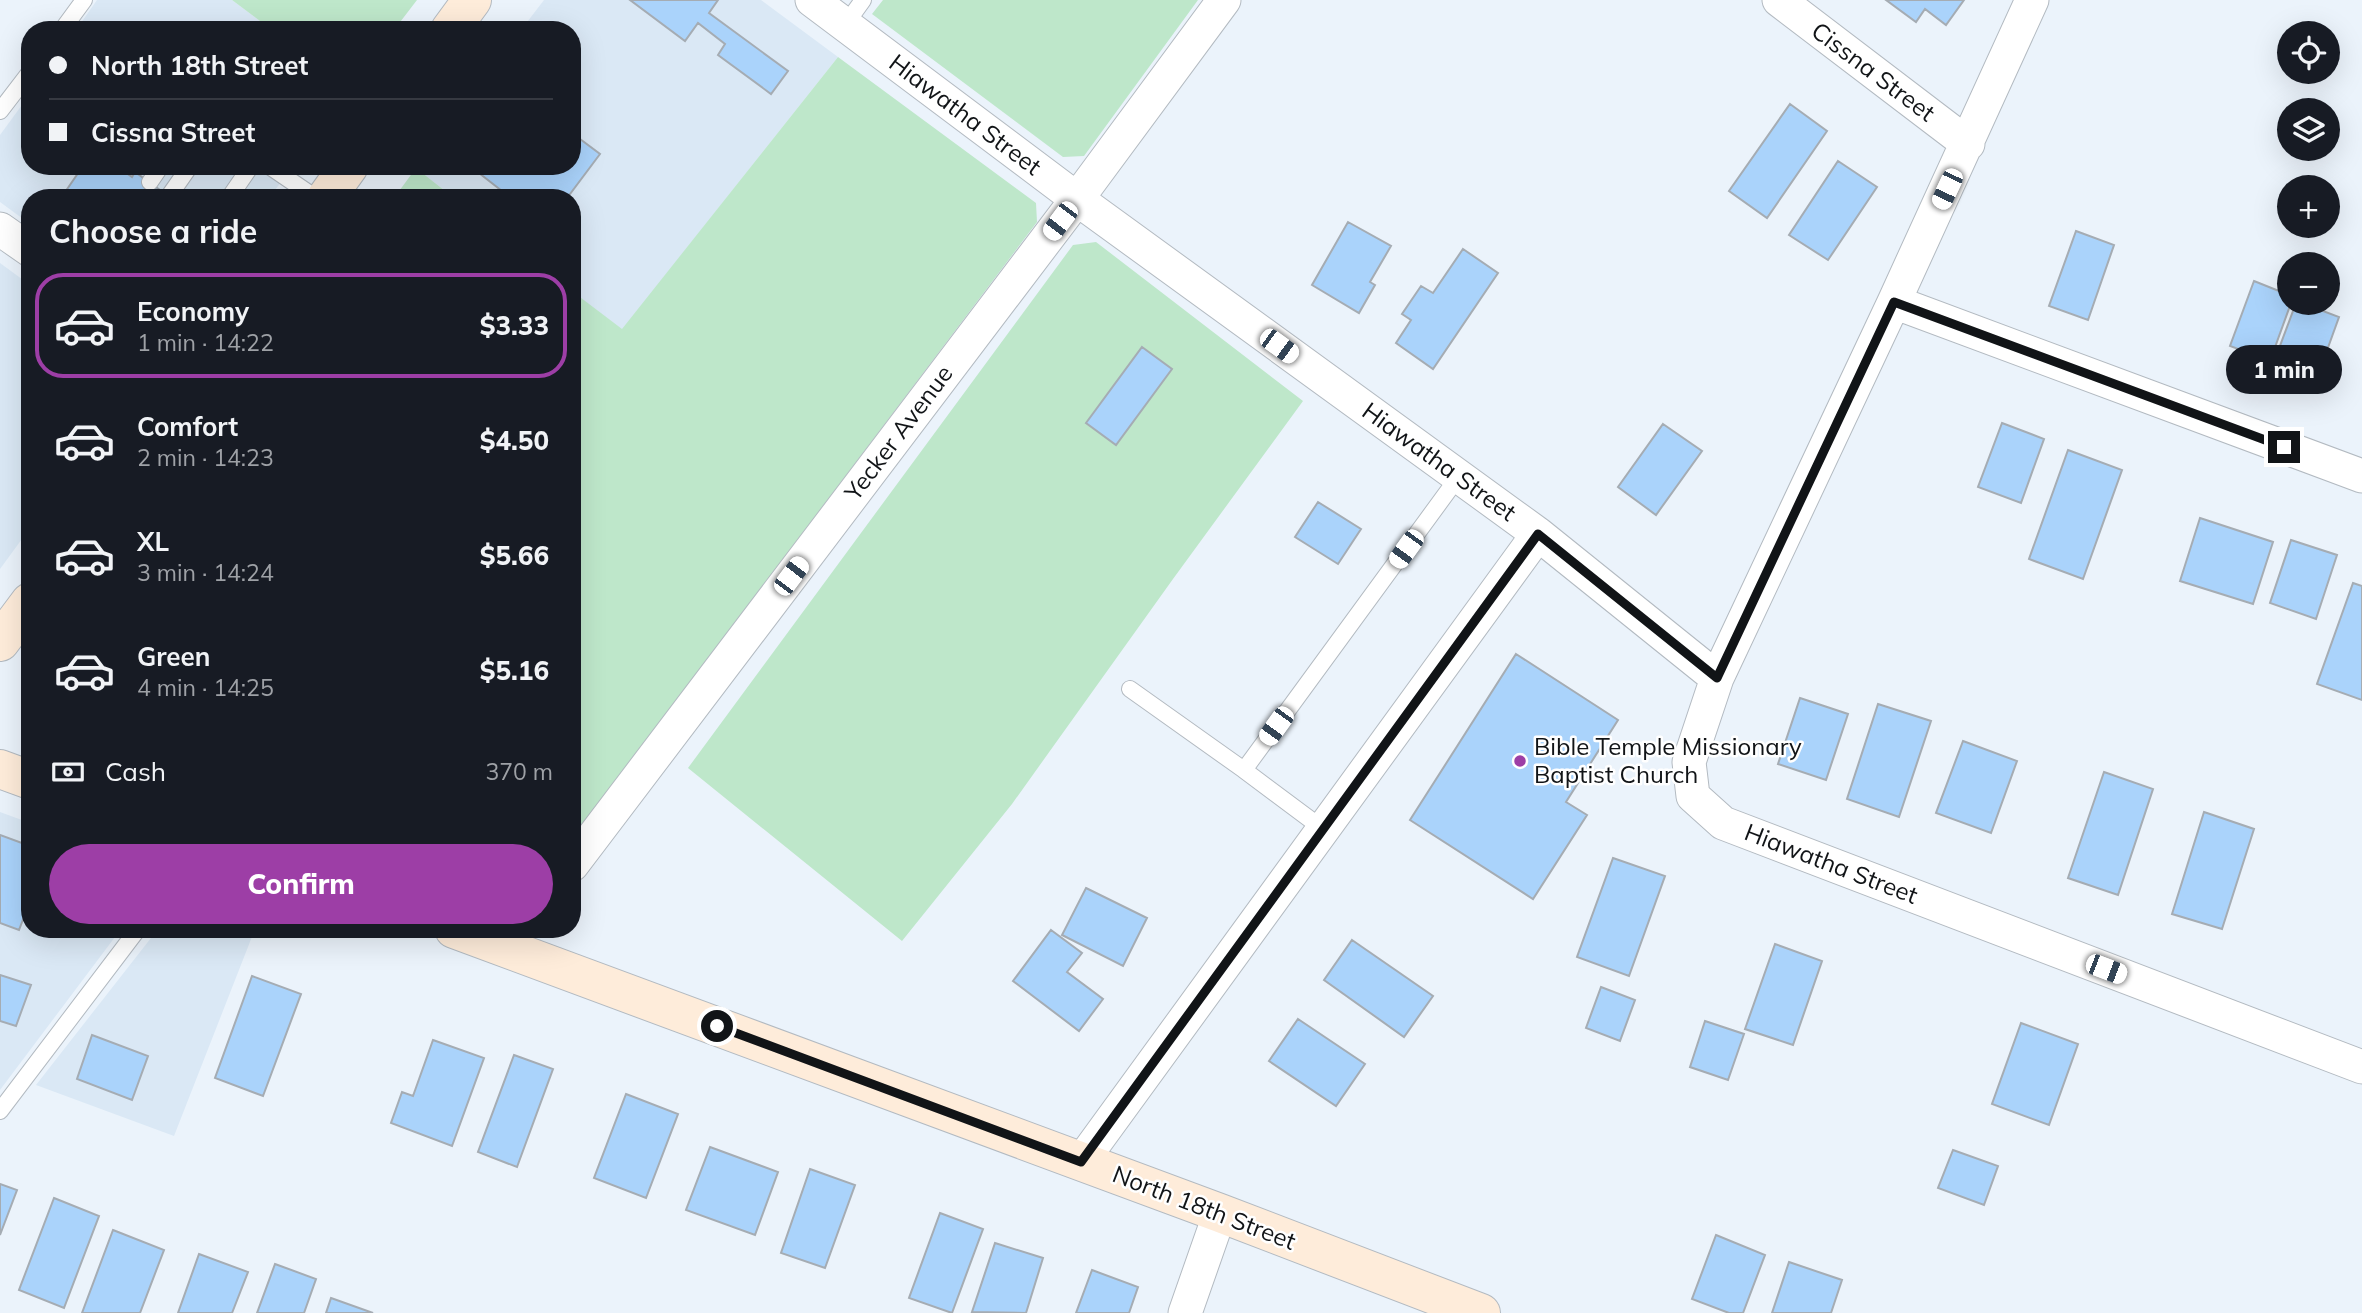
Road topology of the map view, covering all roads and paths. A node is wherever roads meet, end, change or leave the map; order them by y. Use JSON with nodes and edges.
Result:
{"nodes":[{"id":1,"x":84,"y":0,"type":"edge"},
{"id":2,"x":472,"y":0,"type":"edge"},
{"id":3,"x":812,"y":0,"type":"edge"},
{"id":4,"x":1224,"y":0,"type":"edge"},
{"id":5,"x":1779,"y":0,"type":"edge"},
{"id":6,"x":2032,"y":0,"type":"edge"},
{"id":7,"x":854,"y":12,"type":"edge"},
{"id":8,"x":69,"y":21,"type":"edge"},
{"id":9,"x":457,"y":21,"type":"edge"},
{"id":10,"x":21,"y":84,"type":"edge"},
{"id":11,"x":0,"y":111,"type":"edge"},
{"id":12,"x":1968,"y":144,"type":"junction"},
{"id":13,"x":155,"y":175,"type":"edge"},
{"id":14,"x":282,"y":175,"type":"edge"},
{"id":15,"x":150,"y":182,"type":"dead end"},
{"id":16,"x":303,"y":189,"type":"edge"},
{"id":17,"x":1077,"y":199,"type":"junction"},
{"id":18,"x":0,"y":229,"type":"edge"},
{"id":19,"x":21,"y":244,"type":"edge"},
{"id":20,"x":1894,"y":302,"type":"junction"},
{"id":21,"x":2362,"y":475,"type":"edge"},
{"id":22,"x":1459,"y":476,"type":"junction"},
{"id":23,"x":1538,"y":534,"type":"junction"},
{"id":24,"x":21,"y":614,"type":"edge"},
{"id":25,"x":0,"y":642,"type":"edge"},
{"id":26,"x":1717,"y":678,"type":"junction"},
{"id":27,"x":1130,"y":689,"type":"dead end"},
{"id":28,"x":0,"y":769,"type":"edge"},
{"id":29,"x":1244,"y":770,"type":"junction"},
{"id":30,"x":21,"y":777,"type":"edge"},
{"id":31,"x":1323,"y":829,"type":"junction"},
{"id":32,"x":581,"y":853,"type":"edge"},
{"id":33,"x":131,"y":938,"type":"edge"},
{"id":34,"x":516,"y":939,"type":"edge"},
{"id":35,"x":2362,"y":1067,"type":"edge"},
{"id":36,"x":0,"y":1111,"type":"edge"},
{"id":37,"x":1081,"y":1162,"type":"junction"},
{"id":38,"x":1220,"y":1213,"type":"junction"},
{"id":39,"x":1185,"y":1313,"type":"edge"},
{"id":40,"x":1481,"y":1313,"type":"edge"}],
"edges":[{"from":1,"to":8,"type":"lane"},
{"from":2,"to":9,"type":"main road"},
{"from":3,"to":7,"type":"street","name":"Hiawatha Street"},
{"from":4,"to":17,"type":"street","name":"Yecker Avenue"},
{"from":5,"to":12,"type":"street","name":"Cissna Street"},
{"from":6,"to":12,"type":"street"},
{"from":7,"to":17,"type":"street","name":"Hiawatha Street"},
{"from":10,"to":11,"type":"lane"},
{"from":12,"to":20,"type":"street"},
{"from":13,"to":15,"type":"lane"},
{"from":14,"to":16,"type":"lane"},
{"from":17,"to":22,"type":"street","name":"Hiawatha Street"},
{"from":17,"to":32,"type":"street","name":"Yecker Avenue"},
{"from":18,"to":19,"type":"street"},
{"from":20,"to":21,"type":"street"},
{"from":20,"to":26,"type":"street"},
{"from":22,"to":23,"type":"street","name":"Hiawatha Street"},
{"from":22,"to":29,"type":"lane"},
{"from":23,"to":26,"type":"street","name":"Hiawatha Street"},
{"from":23,"to":31,"type":"street"},
{"from":24,"to":25,"type":"main road"},
{"from":26,"to":35,"type":"street","name":"Hiawatha Street"},
{"from":27,"to":29,"type":"lane"},
{"from":28,"to":30,"type":"main road"},
{"from":29,"to":31,"type":"lane"},
{"from":31,"to":37,"type":"street"},
{"from":33,"to":36,"type":"lane"},
{"from":34,"to":37,"type":"main road","name":"North 18th Street"},
{"from":37,"to":38,"type":"main road","name":"North 18th Street"},
{"from":38,"to":39,"type":"street"},
{"from":38,"to":40,"type":"main road","name":"North 18th Street"}]}
